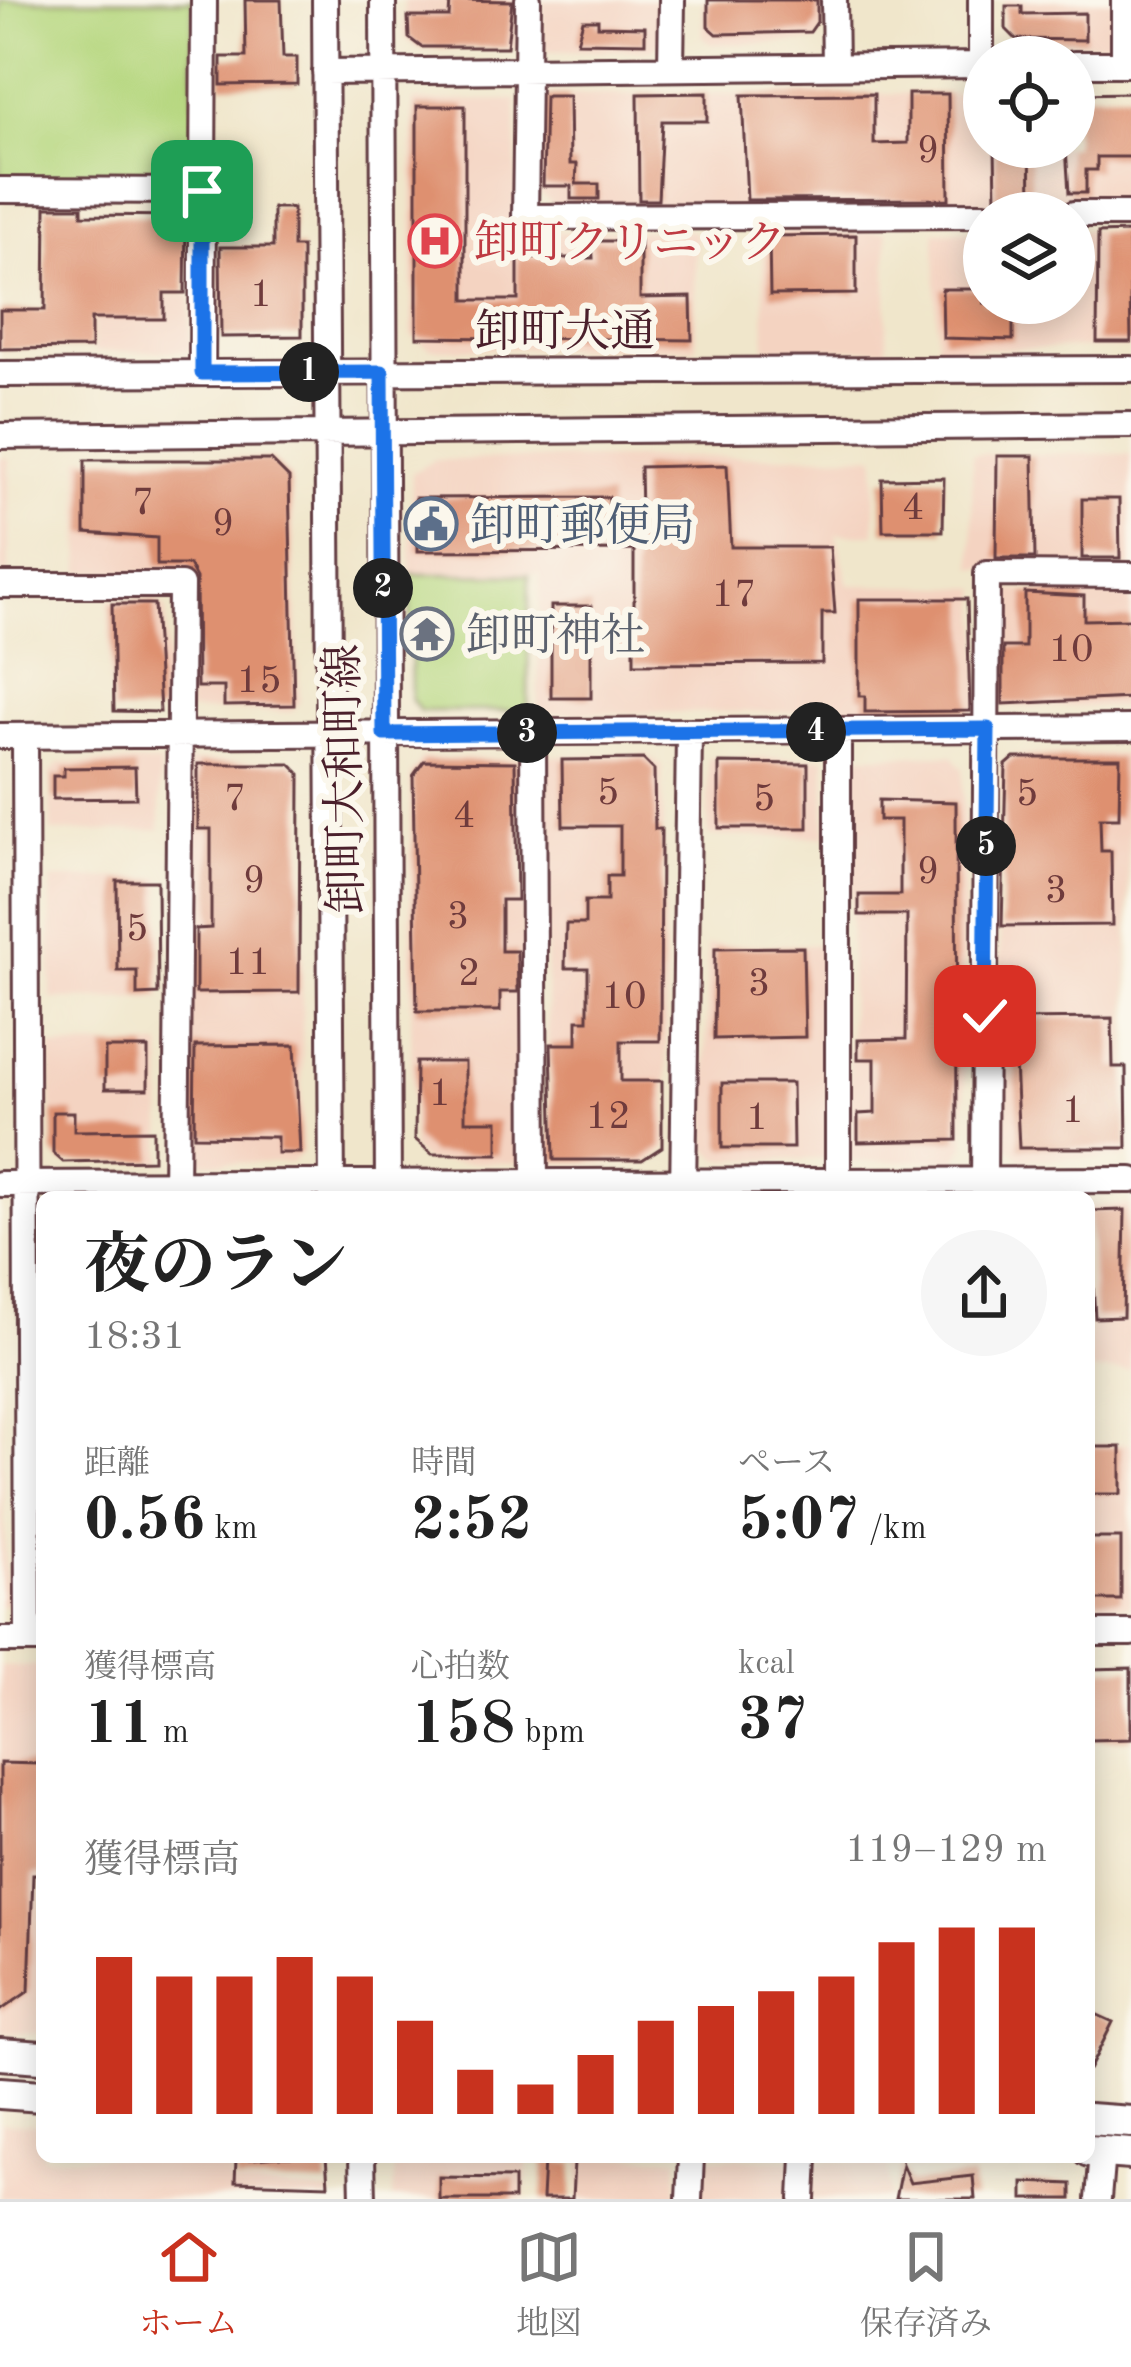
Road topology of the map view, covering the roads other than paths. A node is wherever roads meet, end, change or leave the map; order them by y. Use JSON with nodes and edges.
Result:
{"nodes":[{"id":1,"x":204,"y":0,"type":"edge"},
{"id":2,"x":325,"y":0,"type":"edge"},
{"id":3,"x":383,"y":0,"type":"edge"},
{"id":4,"x":528,"y":0,"type":"edge"},
{"id":5,"x":672,"y":0,"type":"edge"},
{"id":6,"x":834,"y":0,"type":"edge"},
{"id":7,"x":981,"y":0,"type":"edge"},
{"id":8,"x":1124,"y":0,"type":"edge"},
{"id":9,"x":982,"y":36,"type":"edge"},
{"id":10,"x":1095,"y":64,"type":"edge"},
{"id":11,"x":1128,"y":64,"type":"edge"},
{"id":12,"x":963,"y":65,"type":"edge"},
{"id":13,"x":835,"y":66,"type":"junction"},
{"id":14,"x":671,"y":68,"type":"junction"},
{"id":15,"x":528,"y":69,"type":"junction"},
{"id":16,"x":384,"y":71,"type":"junction"},
{"id":17,"x":325,"y":72,"type":"junction"},
{"id":18,"x":0,"y":190,"type":"edge"},
{"id":19,"x":202,"y":191,"type":"junction"},
{"id":20,"x":963,"y":214,"type":"edge"},
{"id":21,"x":1095,"y":214,"type":"edge"},
{"id":22,"x":1131,"y":214,"type":"edge"},
{"id":23,"x":1131,"y":368,"type":"edge"},
{"id":24,"x":325,"y":372,"type":"junction"},
{"id":25,"x":382,"y":372,"type":"junction"},
{"id":26,"x":202,"y":373,"type":"junction"},
{"id":27,"x":0,"y":374,"type":"edge"},
{"id":28,"x":1131,"y":425,"type":"edge"},
{"id":29,"x":324,"y":434,"type":"junction"},
{"id":30,"x":382,"y":434,"type":"junction"},
{"id":31,"x":0,"y":436,"type":"edge"},
{"id":32,"x":1131,"y":575,"type":"edge"},
{"id":33,"x":0,"y":585,"type":"edge"},
{"id":34,"x":1131,"y":728,"type":"edge"},
{"id":35,"x":988,"y":729,"type":"junction"},
{"id":36,"x":838,"y":732,"type":"junction"},
{"id":37,"x":533,"y":733,"type":"junction"},
{"id":38,"x":689,"y":733,"type":"junction"},
{"id":39,"x":327,"y":734,"type":"junction"},
{"id":40,"x":384,"y":734,"type":"junction"},
{"id":41,"x":12,"y":736,"type":"edge"},
{"id":42,"x":180,"y":737,"type":"junction"},
{"id":43,"x":1131,"y":1180,"type":"edge"},
{"id":44,"x":0,"y":1184,"type":"edge"},
{"id":45,"x":26,"y":1184,"type":"junction"},
{"id":46,"x":683,"y":1189,"type":"edge"},
{"id":47,"x":838,"y":1189,"type":"edge"},
{"id":48,"x":983,"y":1189,"type":"edge"},
{"id":49,"x":176,"y":1190,"type":"edge"},
{"id":50,"x":332,"y":1190,"type":"edge"},
{"id":51,"x":388,"y":1190,"type":"edge"},
{"id":52,"x":535,"y":1190,"type":"edge"},
{"id":53,"x":1095,"y":1634,"type":"edge"},
{"id":54,"x":1131,"y":1634,"type":"edge"},
{"id":55,"x":0,"y":1640,"type":"edge"},
{"id":56,"x":35,"y":1640,"type":"edge"},
{"id":57,"x":0,"y":2054,"type":"edge"},
{"id":58,"x":36,"y":2057,"type":"edge"},
{"id":59,"x":0,"y":2093,"type":"edge"},
{"id":60,"x":36,"y":2096,"type":"edge"},
{"id":61,"x":1095,"y":2119,"type":"edge"},
{"id":62,"x":1131,"y":2122,"type":"edge"},
{"id":63,"x":1107,"y":2153,"type":"edge"},
{"id":64,"x":362,"y":2163,"type":"edge"},
{"id":65,"x":691,"y":2163,"type":"edge"},
{"id":66,"x":805,"y":2163,"type":"edge"},
{"id":67,"x":363,"y":2199,"type":"edge"},
{"id":68,"x":689,"y":2199,"type":"edge"},
{"id":69,"x":803,"y":2199,"type":"edge"},
{"id":70,"x":1098,"y":2199,"type":"edge"}],
"edges":[{"from":1,"to":19,"type":"street"},
{"from":2,"to":17,"type":"street","name":"卸町大和町線"},
{"from":3,"to":16,"type":"street","name":"卸町大和町線"},
{"from":4,"to":15,"type":"street"},
{"from":5,"to":14,"type":"street"},
{"from":6,"to":13,"type":"street"},
{"from":7,"to":9,"type":"street"},
{"from":8,"to":11,"type":"street"},
{"from":10,"to":11,"type":"street"},
{"from":12,"to":13,"type":"street"},
{"from":13,"to":14,"type":"street"},
{"from":14,"to":15,"type":"street"},
{"from":15,"to":16,"type":"street"},
{"from":15,"to":20,"type":"street"},
{"from":16,"to":17,"type":"street"},
{"from":16,"to":25,"type":"street","name":"卸町大和町線"},
{"from":17,"to":24,"type":"street","name":"卸町大和町線"},
{"from":18,"to":19,"type":"street"},
{"from":19,"to":26,"type":"street"},
{"from":21,"to":22,"type":"street"},
{"from":23,"to":25,"type":"street","name":"卸町大通"},
{"from":24,"to":25,"type":"street","name":"卸町大通"},
{"from":24,"to":26,"type":"street","name":"卸町大通"},
{"from":24,"to":29,"type":"street","name":"卸町大和町線"},
{"from":25,"to":30,"type":"street","name":"卸町大和町線"},
{"from":26,"to":27,"type":"street","name":"卸町大通"},
{"from":28,"to":30,"type":"street"},
{"from":29,"to":30,"type":"street"},
{"from":29,"to":31,"type":"street"},
{"from":29,"to":39,"type":"street","name":"卸町大和町線"},
{"from":30,"to":40,"type":"street","name":"卸町大和町線"},
{"from":32,"to":35,"type":"street"},
{"from":33,"to":42,"type":"street"},
{"from":34,"to":35,"type":"street"},
{"from":35,"to":36,"type":"street"},
{"from":35,"to":48,"type":"street"},
{"from":36,"to":38,"type":"street"},
{"from":36,"to":47,"type":"street"},
{"from":37,"to":38,"type":"street"},
{"from":37,"to":40,"type":"street"},
{"from":37,"to":52,"type":"street"},
{"from":38,"to":46,"type":"street"},
{"from":39,"to":40,"type":"street"},
{"from":39,"to":42,"type":"street"},
{"from":39,"to":50,"type":"street","name":"卸町大和町線"},
{"from":40,"to":51,"type":"street","name":"卸町大和町線"},
{"from":41,"to":42,"type":"street"},
{"from":41,"to":45,"type":"street"},
{"from":42,"to":49,"type":"street"},
{"from":43,"to":48,"type":"street"},
{"from":44,"to":45,"type":"street"},
{"from":45,"to":49,"type":"street"},
{"from":45,"to":56,"type":"street"},
{"from":46,"to":47,"type":"street"},
{"from":46,"to":52,"type":"street"},
{"from":47,"to":48,"type":"street"},
{"from":49,"to":50,"type":"street"},
{"from":50,"to":51,"type":"street"},
{"from":51,"to":52,"type":"street"},
{"from":53,"to":54,"type":"street"},
{"from":55,"to":56,"type":"street"},
{"from":57,"to":58,"type":"main road"},
{"from":59,"to":60,"type":"main road"},
{"from":61,"to":62,"type":"main road"},
{"from":63,"to":70,"type":"street"},
{"from":64,"to":67,"type":"street"},
{"from":65,"to":68,"type":"street"},
{"from":66,"to":69,"type":"street"}]}
